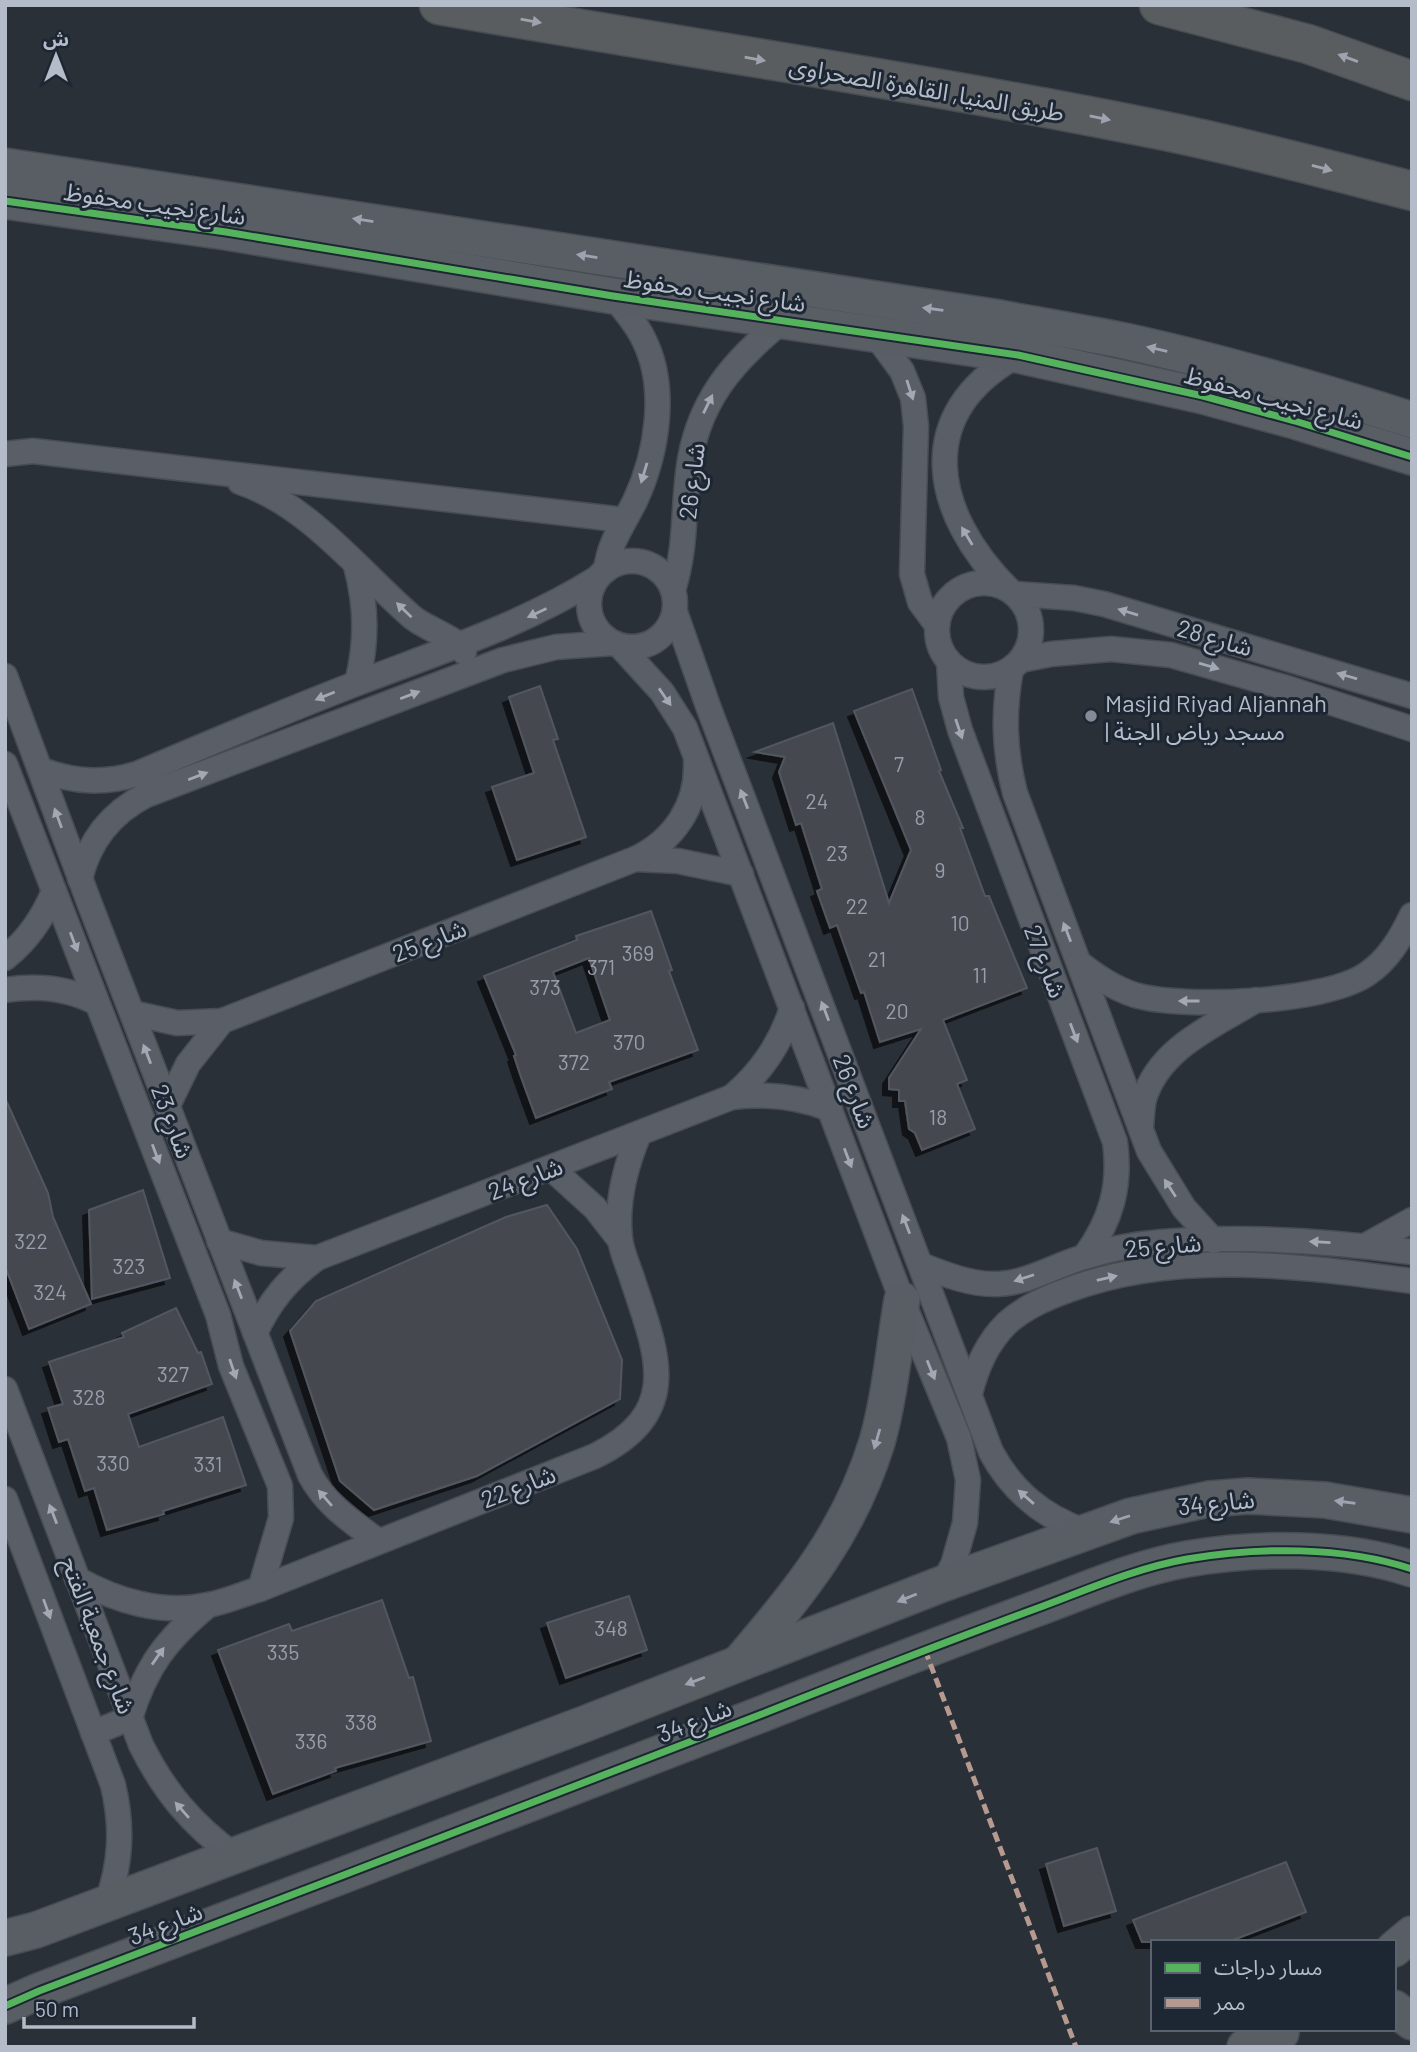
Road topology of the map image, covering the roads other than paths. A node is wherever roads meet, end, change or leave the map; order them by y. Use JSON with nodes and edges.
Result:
{"nodes":[{"id":1,"x":439,"y":5,"type":"edge"},
{"id":2,"x":1159,"y":5,"type":"edge"},
{"id":3,"x":572,"y":17,"type":"edge"},
{"id":4,"x":1412,"y":81,"type":"edge"},
{"id":5,"x":5,"y":166,"type":"edge"},
{"id":6,"x":1412,"y":191,"type":"edge"},
{"id":7,"x":5,"y":201,"type":"edge"},
{"id":8,"x":323,"y":231,"type":"junction"},
{"id":9,"x":613,"y":296,"type":"junction"},
{"id":10,"x":785,"y":319,"type":"junction"},
{"id":11,"x":874,"y":333,"type":"junction"},
{"id":12,"x":1018,"y":355,"type":"junction"},
{"id":13,"x":1404,"y":417,"type":"edge"},
{"id":14,"x":5,"y":442,"type":"edge"},
{"id":15,"x":33,"y":451,"type":"junction"},
{"id":16,"x":1399,"y":453,"type":"edge"},
{"id":17,"x":5,"y":454,"type":"edge"},
{"id":18,"x":213,"y":472,"type":"junction"},
{"id":19,"x":624,"y":520,"type":"junction"},
{"id":20,"x":356,"y":566,"type":"junction"},
{"id":21,"x":601,"y":575,"type":"junction"},
{"id":22,"x":1012,"y":592,"type":"junction"},
{"id":23,"x":674,"y":601,"type":"junction"},
{"id":24,"x":937,"y":625,"type":"junction"},
{"id":25,"x":460,"y":644,"type":"junction"},
{"id":26,"x":617,"y":645,"type":"junction"},
{"id":27,"x":1296,"y":661,"type":"junction"},
{"id":28,"x":949,"y":662,"type":"junction"},
{"id":29,"x":1016,"y":664,"type":"junction"},
{"id":30,"x":472,"y":671,"type":"junction"},
{"id":31,"x":5,"y":676,"type":"edge"},
{"id":32,"x":356,"y":684,"type":"junction"},
{"id":33,"x":1287,"y":688,"type":"junction"},
{"id":34,"x":1412,"y":696,"type":"edge"},
{"id":35,"x":1412,"y":729,"type":"edge"},
{"id":36,"x":696,"y":755,"type":"junction"},
{"id":37,"x":5,"y":764,"type":"edge"},
{"id":38,"x":41,"y":770,"type":"junction"},
{"id":39,"x":156,"y":779,"type":"junction"},
{"id":40,"x":1015,"y":793,"type":"junction"},
{"id":41,"x":986,"y":804,"type":"junction"},
{"id":42,"x":635,"y":859,"type":"junction"},
{"id":43,"x":741,"y":874,"type":"junction"},
{"id":44,"x":80,"y":878,"type":"junction"},
{"id":45,"x":54,"y":891,"type":"junction"},
{"id":46,"x":1412,"y":915,"type":"edge"},
{"id":47,"x":791,"y":921,"type":"junction"},
{"id":48,"x":763,"y":933,"type":"junction"},
{"id":49,"x":5,"y":958,"type":"edge"},
{"id":50,"x":1079,"y":963,"type":"junction"},
{"id":51,"x":5,"y":990,"type":"edge"},
{"id":52,"x":1257,"y":1000,"type":"junction"},
{"id":53,"x":97,"y":1003,"type":"junction"},
{"id":54,"x":792,"y":1008,"type":"junction"},
{"id":55,"x":132,"y":1013,"type":"junction"},
{"id":56,"x":222,"y":1021,"type":"junction"},
{"id":57,"x":732,"y":1097,"type":"junction"},
{"id":58,"x":168,"y":1105,"type":"junction"},
{"id":59,"x":830,"y":1109,"type":"junction"},
{"id":60,"x":1140,"y":1130,"type":"junction"},
{"id":61,"x":639,"y":1134,"type":"junction"},
{"id":62,"x":1115,"y":1142,"type":"junction"},
{"id":63,"x":551,"y":1168,"type":"junction"},
{"id":64,"x":197,"y":1182,"type":"junction"},
{"id":65,"x":171,"y":1193,"type":"junction"},
{"id":66,"x":1412,"y":1220,"type":"edge"},
{"id":67,"x":620,"y":1240,"type":"junction"},
{"id":68,"x":219,"y":1241,"type":"junction"},
{"id":69,"x":1214,"y":1241,"type":"junction"},
{"id":70,"x":1365,"y":1245,"type":"junction"},
{"id":71,"x":1412,"y":1252,"type":"edge"},
{"id":72,"x":1085,"y":1256,"type":"junction"},
{"id":73,"x":317,"y":1258,"type":"junction"},
{"id":74,"x":921,"y":1265,"type":"junction"},
{"id":75,"x":1053,"y":1268,"type":"junction"},
{"id":76,"x":1412,"y":1281,"type":"edge"},
{"id":77,"x":1061,"y":1292,"type":"junction"},
{"id":78,"x":902,"y":1300,"type":"junction"},
{"id":79,"x":255,"y":1333,"type":"junction"},
{"id":80,"x":5,"y":1389,"type":"edge"},
{"id":81,"x":970,"y":1393,"type":"junction"},
{"id":82,"x":290,"y":1425,"type":"junction"},
{"id":83,"x":983,"y":1430,"type":"junction"},
{"id":84,"x":260,"y":1438,"type":"junction"},
{"id":85,"x":959,"y":1438,"type":"junction"},
{"id":86,"x":5,"y":1499,"type":"edge"},
{"id":87,"x":1412,"y":1516,"type":"edge"},
{"id":88,"x":1084,"y":1531,"type":"junction"},
{"id":89,"x":378,"y":1541,"type":"junction"},
{"id":90,"x":1412,"y":1569,"type":"edge"},
{"id":91,"x":77,"y":1579,"type":"junction"},
{"id":92,"x":942,"y":1584,"type":"junction"},
{"id":93,"x":260,"y":1588,"type":"junction"},
{"id":94,"x":208,"y":1605,"type":"junction"},
{"id":95,"x":738,"y":1664,"type":"junction"},
{"id":96,"x":130,"y":1718,"type":"junction"},
{"id":97,"x":587,"y":1723,"type":"junction"},
{"id":98,"x":93,"y":1733,"type":"junction"},
{"id":99,"x":607,"y":1775,"type":"junction"},
{"id":100,"x":234,"y":1855,"type":"junction"},
{"id":101,"x":107,"y":1903,"type":"junction"},
{"id":102,"x":1412,"y":1934,"type":"edge"},
{"id":103,"x":5,"y":1938,"type":"edge"},
{"id":104,"x":1396,"y":1948,"type":"edge"},
{"id":105,"x":5,"y":2007,"type":"edge"},
{"id":106,"x":1280,"y":2036,"type":"edge"},
{"id":107,"x":1245,"y":2047,"type":"edge"}],
"edges":[{"from":1,"to":3,"type":"highway","name":"طريق المنيا, القاهرة الصحراوى","one_way":true},
{"from":4,"to":2,"type":"highway","one_way":true},
{"from":3,"to":6,"type":"highway","name":"طريق المنيا, القاهرة الصحراوى","one_way":true},
{"from":5,"to":8,"type":"street","name":"شارع نجيب محفوظ"},
{"from":7,"to":8,"type":"street","name":"شارع نجيب محفوظ"},
{"from":8,"to":9,"type":"street","name":"شارع نجيب محفوظ"},
{"from":13,"to":8,"type":"street","name":"شارع نجيب محفوظ","one_way":true},
{"from":9,"to":10,"type":"street","name":"شارع نجيب محفوظ"},
{"from":9,"to":19,"type":"street","name":"شارع 26","one_way":true},
{"from":10,"to":11,"type":"street","name":"شارع نجيب محفوظ"},
{"from":23,"to":10,"type":"street","name":"شارع 26","one_way":true},
{"from":11,"to":12,"type":"street","name":"شارع نجيب محفوظ"},
{"from":11,"to":24,"type":"street","one_way":true},
{"from":12,"to":16,"type":"street","name":"شارع نجيب محفوظ"},
{"from":22,"to":12,"type":"street","one_way":true},
{"from":13,"to":16,"type":"street"},
{"from":14,"to":15,"type":"street"},
{"from":15,"to":17,"type":"street"},
{"from":15,"to":18,"type":"street"},
{"from":18,"to":19,"type":"street"},
{"from":18,"to":20,"type":"street"},
{"from":19,"to":21,"type":"street","name":"شارع 26"},
{"from":25,"to":20,"type":"street","one_way":true},
{"from":20,"to":32,"type":"street"},
{"from":21,"to":23,"type":"street"},
{"from":21,"to":25,"type":"street","one_way":true},
{"from":21,"to":26,"type":"street"},
{"from":22,"to":24,"type":"street"},
{"from":27,"to":22,"type":"street","name":"شارع 28","one_way":true},
{"from":22,"to":29,"type":"street"},
{"from":23,"to":26,"type":"street"},
{"from":47,"to":23,"type":"street","name":"شارع 26","one_way":true},
{"from":24,"to":28,"type":"street"},
{"from":25,"to":30,"type":"street"},
{"from":25,"to":32,"type":"street"},
{"from":26,"to":30,"type":"street"},
{"from":26,"to":36,"type":"street","name":"شارع 26","one_way":true},
{"from":27,"to":33,"type":"street"},
{"from":34,"to":27,"type":"street","name":"شارع 28","one_way":true},
{"from":28,"to":29,"type":"street"},
{"from":28,"to":41,"type":"street","name":"شارع 27","one_way":true},
{"from":29,"to":33,"type":"street","name":"شارع 28","one_way":true},
{"from":29,"to":40,"type":"street","name":"شارع 27"},
{"from":39,"to":30,"type":"street","one_way":true},
{"from":31,"to":38,"type":"street","name":"شارع 23"},
{"from":32,"to":39,"type":"street","one_way":true},
{"from":33,"to":35,"type":"street","name":"شارع 28"},
{"from":36,"to":42,"type":"street","name":"شارع 25"},
{"from":36,"to":43,"type":"street","name":"شارع 26"},
{"from":37,"to":45,"type":"street","name":"شارع 23"},
{"from":38,"to":39,"type":"street"},
{"from":44,"to":38,"type":"street","name":"شارع 23","one_way":true},
{"from":39,"to":44,"type":"street"},
{"from":40,"to":41,"type":"street"},
{"from":50,"to":40,"type":"street","name":"شارع 27","one_way":true},
{"from":41,"to":62,"type":"street","name":"شارع 27","one_way":true},
{"from":42,"to":43,"type":"street","name":"شارع 25"},
{"from":42,"to":56,"type":"street","name":"شارع 25"},
{"from":43,"to":48,"type":"street","name":"شارع 26"},
{"from":44,"to":55,"type":"street","name":"شارع 23"},
{"from":45,"to":49,"type":"street"},
{"from":45,"to":53,"type":"street","name":"شارع 23","one_way":true},
{"from":46,"to":52,"type":"street"},
{"from":47,"to":48,"type":"street"},
{"from":74,"to":47,"type":"street","name":"شارع 26","one_way":true},
{"from":48,"to":54,"type":"street","name":"شارع 26"},
{"from":52,"to":50,"type":"street","one_way":true},
{"from":50,"to":60,"type":"street","name":"شارع 27"},
{"from":51,"to":53,"type":"street"},
{"from":52,"to":60,"type":"street"},
{"from":53,"to":65,"type":"street","name":"شارع 23","one_way":true},
{"from":54,"to":57,"type":"street","name":"شارع 24"},
{"from":54,"to":59,"type":"street","name":"شارع 26"},
{"from":55,"to":56,"type":"street","name":"شارع 25"},
{"from":58,"to":55,"type":"street","name":"شارع 23","one_way":true},
{"from":56,"to":58,"type":"street"},
{"from":57,"to":59,"type":"street","name":"شارع 24"},
{"from":57,"to":61,"type":"street","name":"شارع 24"},
{"from":58,"to":64,"type":"street","name":"شارع 23"},
{"from":59,"to":78,"type":"street","name":"شارع 26","one_way":true},
{"from":60,"to":62,"type":"street"},
{"from":69,"to":60,"type":"street","name":"شارع 27","one_way":true},
{"from":61,"to":63,"type":"street","name":"شارع 24"},
{"from":61,"to":67,"type":"street","name":"شارع 22"},
{"from":62,"to":72,"type":"street","name":"شارع 27"},
{"from":63,"to":67,"type":"street","name":"شارع 22"},
{"from":63,"to":73,"type":"street","name":"شارع 24"},
{"from":64,"to":65,"type":"street"},
{"from":64,"to":68,"type":"street","name":"شارع 23"},
{"from":65,"to":84,"type":"street","name":"شارع 23","one_way":true},
{"from":66,"to":70,"type":"street"},
{"from":67,"to":89,"type":"street","name":"شارع 22"},
{"from":68,"to":73,"type":"street","name":"شارع 24"},
{"from":79,"to":68,"type":"street","name":"شارع 23","one_way":true},
{"from":70,"to":69,"type":"street","name":"شارع 25","one_way":true},
{"from":69,"to":72,"type":"street","name":"شارع 25"},
{"from":70,"to":71,"type":"street","name":"شارع 25"},
{"from":72,"to":75,"type":"street","name":"شارع 25"},
{"from":73,"to":79,"type":"street","name":"شارع 24"},
{"from":75,"to":74,"type":"street","name":"شارع 25","one_way":true},
{"from":74,"to":81,"type":"street","name":"شارع 26"},
{"from":75,"to":77,"type":"street"},
{"from":77,"to":76,"type":"street","name":"شارع 25","one_way":true},
{"from":77,"to":81,"type":"street","name":"شارع 25"},
{"from":78,"to":85,"type":"street","name":"شارع 26","one_way":true},
{"from":78,"to":95,"type":"street","one_way":true},
{"from":79,"to":82,"type":"street","name":"شارع 23"},
{"from":91,"to":80,"type":"street","name":"شارع جمعية الفتح","one_way":true},
{"from":81,"to":83,"type":"street","name":"شارع 26"},
{"from":82,"to":84,"type":"street"},
{"from":89,"to":82,"type":"street","name":"شارع 23","one_way":true},
{"from":83,"to":85,"type":"street"},
{"from":88,"to":83,"type":"street","name":"شارع 26","one_way":true},
{"from":84,"to":93,"type":"street","name":"شارع 23"},
{"from":85,"to":92,"type":"street","name":"شارع 26"},
{"from":86,"to":98,"type":"street","name":"شارع جمعية الفتح","one_way":true},
{"from":87,"to":88,"type":"street","name":"شارع 34","one_way":true},
{"from":88,"to":92,"type":"street","name":"شارع 34"},
{"from":89,"to":93,"type":"street","name":"شارع 22"},
{"from":90,"to":99,"type":"street","name":"شارع 34"},
{"from":91,"to":94,"type":"street","name":"شارع 22"},
{"from":91,"to":96,"type":"street","name":"شارع جمعية الفتح"},
{"from":92,"to":95,"type":"street","name":"شارع 34","one_way":true},
{"from":93,"to":94,"type":"street","name":"شارع 22"},
{"from":96,"to":94,"type":"street","name":"شارع 22","one_way":true},
{"from":95,"to":97,"type":"street","name":"شارع 34","one_way":true},
{"from":96,"to":98,"type":"street"},
{"from":100,"to":96,"type":"street","name":"شارع جمعية الفتح","one_way":true},
{"from":97,"to":99,"type":"street"},
{"from":97,"to":100,"type":"street","name":"شارع 34"},
{"from":98,"to":101,"type":"street","name":"شارع جمعية الفتح"},
{"from":99,"to":105,"type":"street","name":"شارع 34"},
{"from":100,"to":101,"type":"street","name":"شارع 34"},
{"from":101,"to":103,"type":"street","name":"شارع 34"},
{"from":102,"to":104,"type":"street"},
{"from":106,"to":107,"type":"street"}]}
